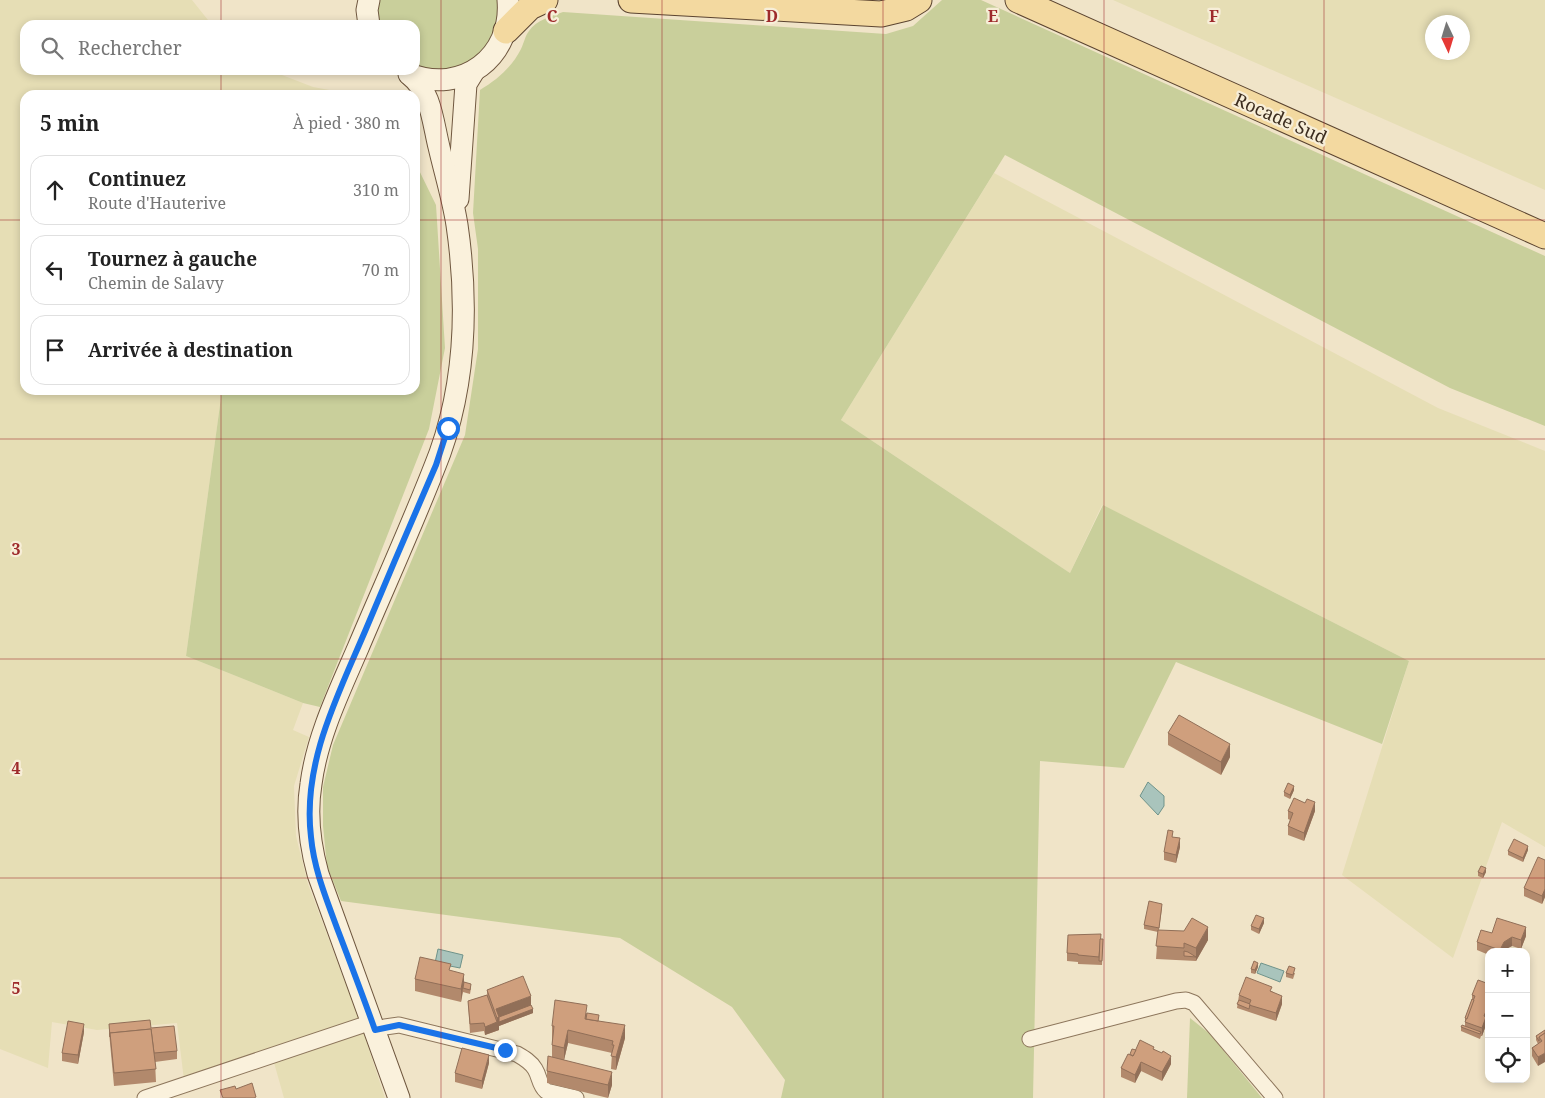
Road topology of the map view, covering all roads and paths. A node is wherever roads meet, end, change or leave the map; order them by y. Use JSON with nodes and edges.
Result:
{"nodes":[{"id":1,"x":369,"y":0,"type":"edge"},
{"id":2,"x":508,"y":0,"type":"edge"},
{"id":3,"x":546,"y":0,"type":"edge"},
{"id":4,"x":631,"y":0,"type":"edge"},
{"id":5,"x":919,"y":0,"type":"edge"},
{"id":6,"x":1018,"y":0,"type":"edge"},
{"id":7,"x":1038,"y":0,"type":"edge"},
{"id":8,"x":368,"y":20,"type":"edge"},
{"id":9,"x":506,"y":31,"type":"junction"},
{"id":10,"x":1161,"y":64,"type":"junction"},
{"id":11,"x":474,"y":71,"type":"junction"},
{"id":12,"x":410,"y":75,"type":"edge"},
{"id":13,"x":415,"y":75,"type":"edge"},
{"id":14,"x":457,"y":224,"type":"junction"},
{"id":15,"x":1545,"y":236,"type":"edge"},
{"id":16,"x":374,"y":1026,"type":"junction"},
{"id":17,"x":1030,"y":1039,"type":"dead end"},
{"id":18,"x":145,"y":1098,"type":"edge"},
{"id":19,"x":399,"y":1098,"type":"edge"},
{"id":20,"x":576,"y":1098,"type":"edge"},
{"id":21,"x":1276,"y":1098,"type":"edge"}],
"edges":[{"from":1,"to":8,"type":"street"},
{"from":2,"to":9,"type":"street"},
{"from":3,"to":9,"type":"main road"},
{"from":4,"to":5,"type":"main road"},
{"from":6,"to":10,"type":"main road","name":"Rocade Sud"},
{"from":7,"to":10,"type":"main road"},
{"from":9,"to":11,"type":"street"},
{"from":10,"to":15,"type":"main road","name":"Rocade Sud"},
{"from":11,"to":13,"type":"street"},
{"from":11,"to":14,"type":"street"},
{"from":12,"to":14,"type":"street"},
{"from":14,"to":16,"type":"street"},
{"from":16,"to":18,"type":"street"},
{"from":16,"to":19,"type":"street"},
{"from":16,"to":20,"type":"street"},
{"from":17,"to":21,"type":"street"}]}
